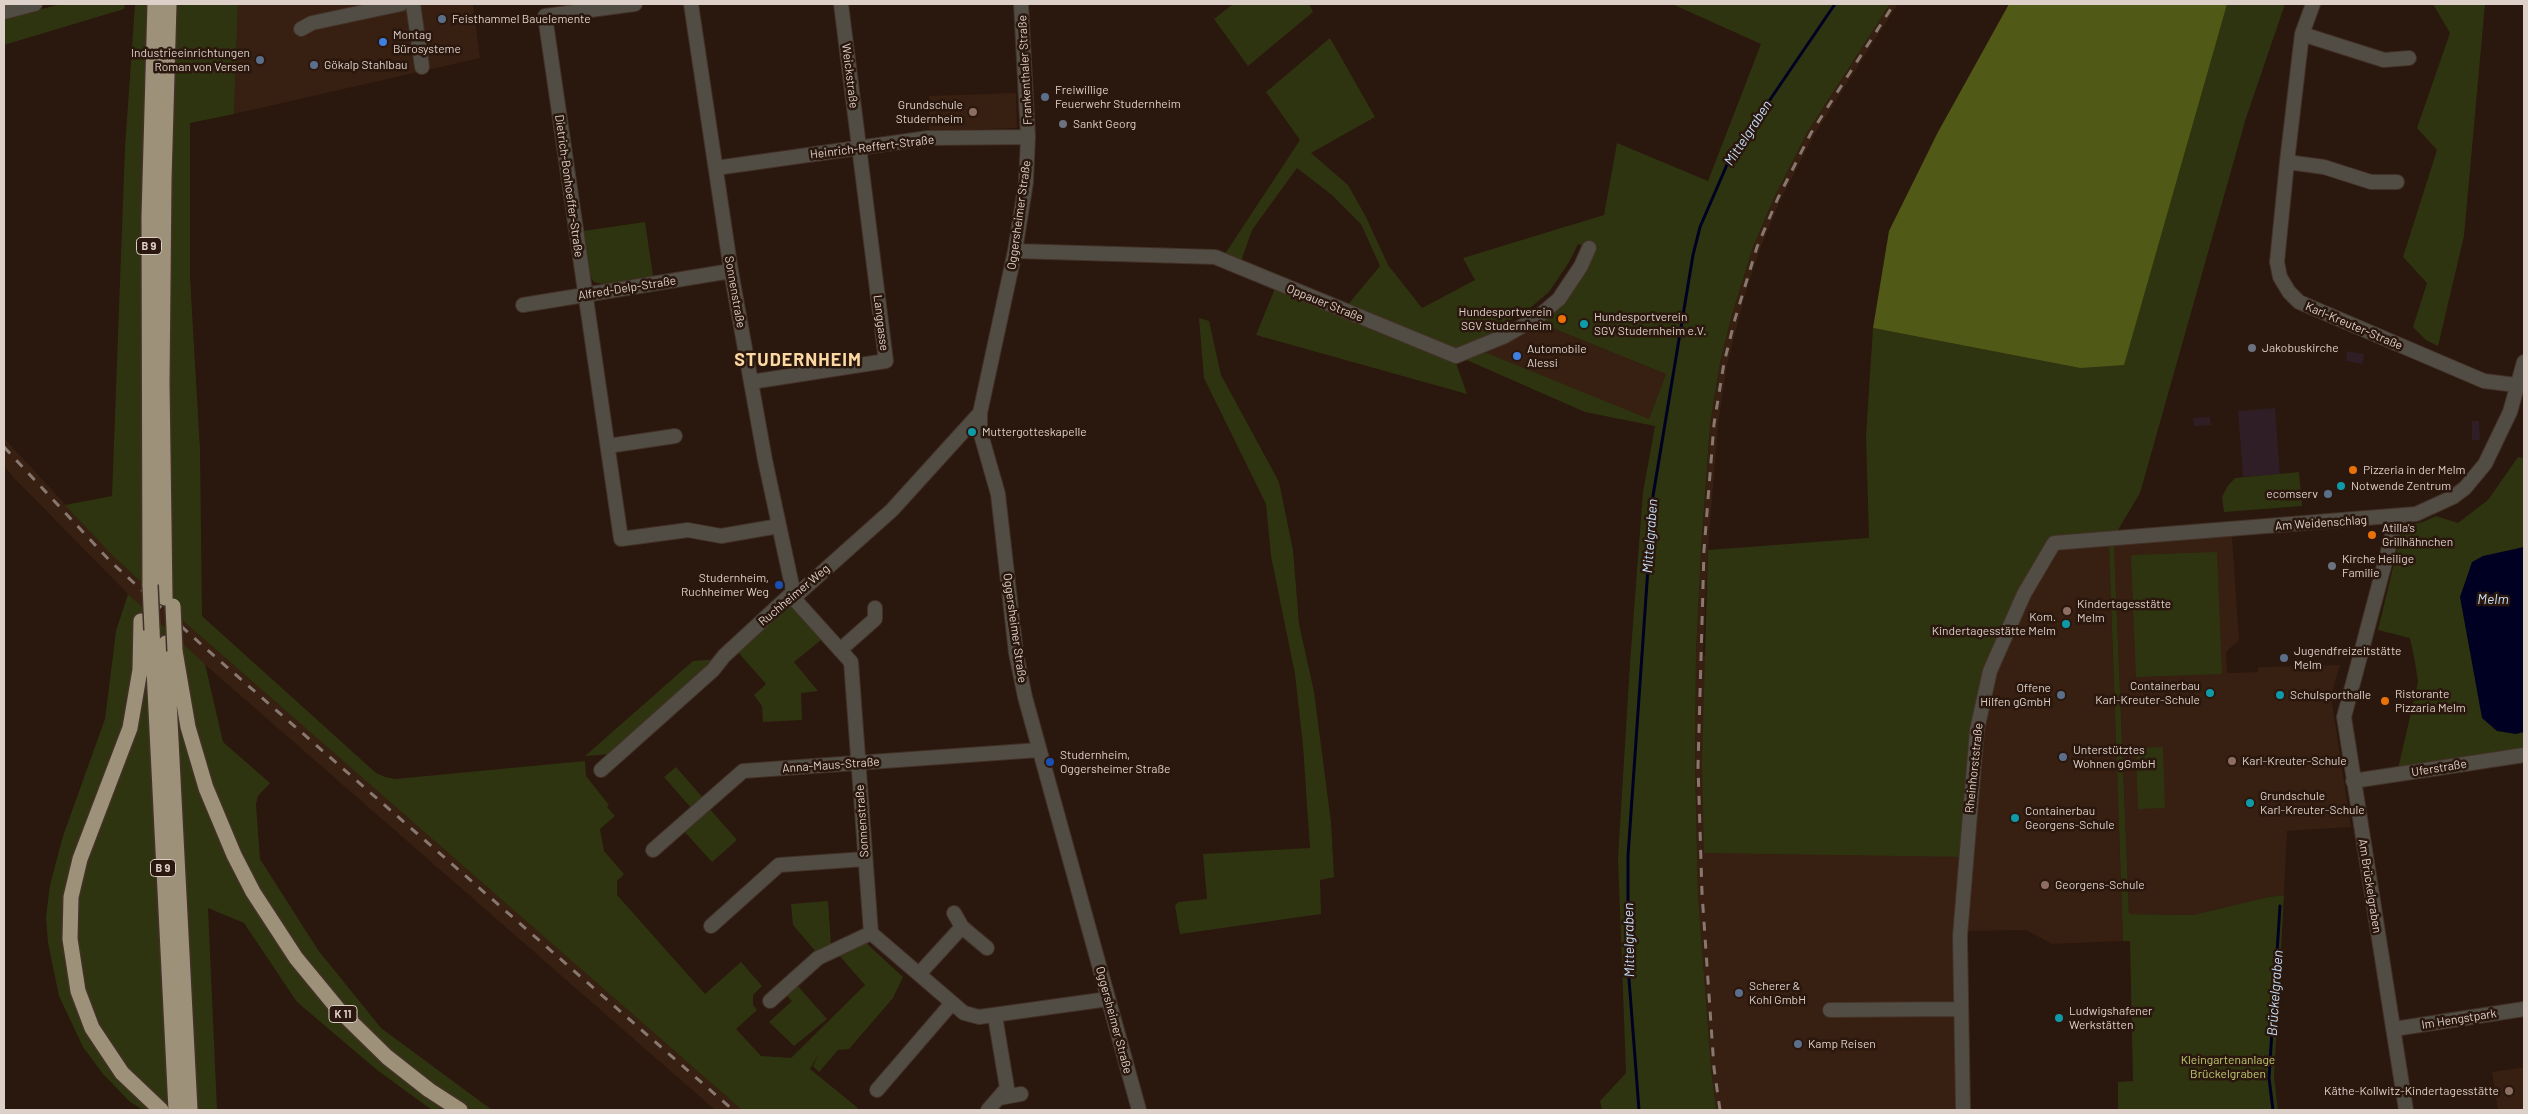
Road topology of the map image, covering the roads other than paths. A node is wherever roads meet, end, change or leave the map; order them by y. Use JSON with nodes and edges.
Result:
{"nodes":[{"id":1,"x":35,"y":4,"type":"edge"},
{"id":2,"x":155,"y":4,"type":"edge"},
{"id":3,"x":169,"y":4,"type":"edge"},
{"id":4,"x":401,"y":4,"type":"edge"},
{"id":5,"x":413,"y":4,"type":"edge"},
{"id":6,"x":635,"y":4,"type":"edge"},
{"id":7,"x":691,"y":4,"type":"edge"},
{"id":8,"x":841,"y":4,"type":"edge"},
{"id":9,"x":1021,"y":4,"type":"edge"},
{"id":10,"x":2313,"y":4,"type":"edge"},
{"id":11,"x":4,"y":12,"type":"edge"},
{"id":12,"x":301,"y":29,"type":"dead end"},
{"id":13,"x":2302,"y":34,"type":"junction"},
{"id":14,"x":2409,"y":58,"type":"dead end"},
{"id":15,"x":422,"y":67,"type":"dead end"},
{"id":16,"x":1028,"y":137,"type":"junction"},
{"id":17,"x":860,"y":148,"type":"junction"},
{"id":18,"x":2287,"y":162,"type":"junction"},
{"id":19,"x":716,"y":168,"type":"junction"},
{"id":20,"x":2397,"y":182,"type":"dead end"},
{"id":21,"x":1589,"y":248,"type":"dead end"},
{"id":22,"x":1015,"y":251,"type":"junction"},
{"id":23,"x":731,"y":271,"type":"junction"},
{"id":24,"x":585,"y":294,"type":"junction"},
{"id":25,"x":523,"y":305,"type":"dead end"},
{"id":26,"x":2524,"y":362,"type":"edge"},
{"id":27,"x":751,"y":382,"type":"junction"},
{"id":28,"x":2522,"y":386,"type":"edge"},
{"id":29,"x":980,"y":413,"type":"junction"},
{"id":30,"x":675,"y":436,"type":"dead end"},
{"id":31,"x":608,"y":446,"type":"junction"},
{"id":32,"x":2397,"y":517,"type":"junction"},
{"id":33,"x":779,"y":526,"type":"junction"},
{"id":34,"x":2054,"y":543,"type":"joint"},
{"id":35,"x":794,"y":595,"type":"junction"},
{"id":36,"x":875,"y":608,"type":"dead end"},
{"id":37,"x":146,"y":626,"type":"junction"},
{"id":38,"x":171,"y":647,"type":"junction"},
{"id":39,"x":840,"y":650,"type":"junction"},
{"id":40,"x":1039,"y":750,"type":"junction"},
{"id":41,"x":2524,"y":755,"type":"edge"},
{"id":42,"x":858,"y":763,"type":"junction"},
{"id":43,"x":601,"y":770,"type":"dead end"},
{"id":44,"x":2353,"y":781,"type":"junction"},
{"id":45,"x":653,"y":850,"type":"dead end"},
{"id":46,"x":865,"y":858,"type":"junction"},
{"id":47,"x":954,"y":913,"type":"dead end"},
{"id":48,"x":711,"y":926,"type":"dead end"},
{"id":49,"x":962,"y":927,"type":"junction"},
{"id":50,"x":871,"y":933,"type":"junction"},
{"id":51,"x":986,"y":948,"type":"dead end"},
{"id":52,"x":919,"y":974,"type":"junction"},
{"id":53,"x":1108,"y":999,"type":"junction"},
{"id":54,"x":770,"y":1001,"type":"dead end"},
{"id":55,"x":952,"y":1003,"type":"junction"},
{"id":56,"x":1960,"y":1009,"type":"junction"},
{"id":57,"x":2524,"y":1009,"type":"edge"},
{"id":58,"x":1830,"y":1010,"type":"dead end"},
{"id":59,"x":995,"y":1016,"type":"junction"},
{"id":60,"x":2394,"y":1029,"type":"junction"},
{"id":61,"x":877,"y":1090,"type":"dead end"},
{"id":62,"x":1021,"y":1094,"type":"dead end"},
{"id":63,"x":999,"y":1098,"type":"junction"},
{"id":64,"x":176,"y":1109,"type":"edge"},
{"id":65,"x":460,"y":1110,"type":"edge"},
{"id":66,"x":988,"y":1110,"type":"edge"},
{"id":67,"x":1139,"y":1110,"type":"edge"},
{"id":68,"x":1962,"y":1110,"type":"edge"},
{"id":69,"x":2406,"y":1110,"type":"edge"}],
"edges":[{"from":1,"to":11,"type":"street"},
{"from":2,"to":37,"type":"highway","number":"B 9","bridge":true},
{"from":3,"to":38,"type":"highway","number":"B 9"},
{"from":4,"to":12,"type":"street"},
{"from":5,"to":15,"type":"street"},
{"from":6,"to":24,"type":"street","name":"Dietrich-Bonhoeffer-Straße"},
{"from":7,"to":19,"type":"street","name":"Sonnenstraße"},
{"from":8,"to":17,"type":"street","name":"Weickstraße"},
{"from":9,"to":16,"type":"street","name":"Frankenthaler Straße"},
{"from":10,"to":13,"type":"street","name":"Karl-Kreuter-Straße"},
{"from":13,"to":14,"type":"street"},
{"from":13,"to":18,"type":"street","name":"Karl-Kreuter-Straße"},
{"from":16,"to":17,"type":"street","name":"Heinrich-Reffert-Straße"},
{"from":16,"to":22,"type":"street","name":"Oggersheimer Straße"},
{"from":17,"to":19,"type":"street","name":"Heinrich-Reffert-Straße"},
{"from":17,"to":27,"type":"street","name":"Langgasse"},
{"from":18,"to":20,"type":"street"},
{"from":18,"to":28,"type":"street","name":"Karl-Kreuter-Straße"},
{"from":19,"to":23,"type":"street","name":"Sonnenstraße"},
{"from":21,"to":22,"type":"street","name":"Oppauer Straße"},
{"from":22,"to":29,"type":"street","name":"Oggersheimer Straße"},
{"from":23,"to":24,"type":"street","name":"Alfred-Delp-Straße"},
{"from":23,"to":27,"type":"street","name":"Sonnenstraße"},
{"from":24,"to":25,"type":"street","name":"Alfred-Delp-Straße"},
{"from":24,"to":31,"type":"street","name":"Dietrich-Bonhoeffer-Straße"},
{"from":26,"to":28,"type":"street","name":"Am Weidenschlag"},
{"from":27,"to":33,"type":"street","name":"Sonnenstraße"},
{"from":28,"to":32,"type":"street","name":"Am Weidenschlag"},
{"from":29,"to":35,"type":"street","name":"Ruchheimer Weg"},
{"from":29,"to":40,"type":"street","name":"Oggersheimer Straße"},
{"from":30,"to":31,"type":"street"},
{"from":31,"to":33,"type":"street","name":"Dietrich-Bonhoeffer-Straße"},
{"from":32,"to":34,"type":"street","name":"Am Weidenschlag"},
{"from":32,"to":44,"type":"street","name":"Am Brückelgraben"},
{"from":33,"to":35,"type":"street","name":"Sonnenstraße"},
{"from":34,"to":56,"type":"street","name":"Rheinhorststraße"},
{"from":35,"to":39,"type":"street","name":"Sonnenstraße"},
{"from":35,"to":43,"type":"street","name":"Ruchheimer Weg"},
{"from":36,"to":39,"type":"street"},
{"from":37,"to":64,"type":"highway","number":"B 9"},
{"from":37,"to":64,"type":"highway"},
{"from":38,"to":64,"type":"highway","number":"B 9"},
{"from":38,"to":65,"type":"highway","number":"K 11"},
{"from":39,"to":42,"type":"street","name":"Sonnenstraße"},
{"from":40,"to":42,"type":"street","name":"Anna-Maus-Straße"},
{"from":40,"to":53,"type":"street","name":"Oggersheimer Straße"},
{"from":41,"to":44,"type":"street","name":"Uferstraße"},
{"from":42,"to":45,"type":"street","name":"Anna-Maus-Straße"},
{"from":42,"to":46,"type":"street","name":"Sonnenstraße"},
{"from":44,"to":60,"type":"street","name":"Am Brückelgraben"},
{"from":46,"to":48,"type":"street"},
{"from":46,"to":50,"type":"street","name":"Sonnenstraße"},
{"from":47,"to":49,"type":"street"},
{"from":49,"to":51,"type":"street"},
{"from":49,"to":52,"type":"street"},
{"from":50,"to":52,"type":"street"},
{"from":50,"to":54,"type":"street"},
{"from":52,"to":55,"type":"street"},
{"from":53,"to":59,"type":"street"},
{"from":53,"to":67,"type":"street","name":"Oggersheimer Straße"},
{"from":55,"to":59,"type":"street"},
{"from":55,"to":61,"type":"street"},
{"from":56,"to":58,"type":"street"},
{"from":56,"to":68,"type":"street","name":"Rheinhorststraße"},
{"from":57,"to":60,"type":"street","name":"Im Hengstpark"},
{"from":59,"to":63,"type":"street"},
{"from":60,"to":69,"type":"street","name":"Am Brückelgraben"},
{"from":62,"to":63,"type":"street"},
{"from":63,"to":66,"type":"street"}]}
